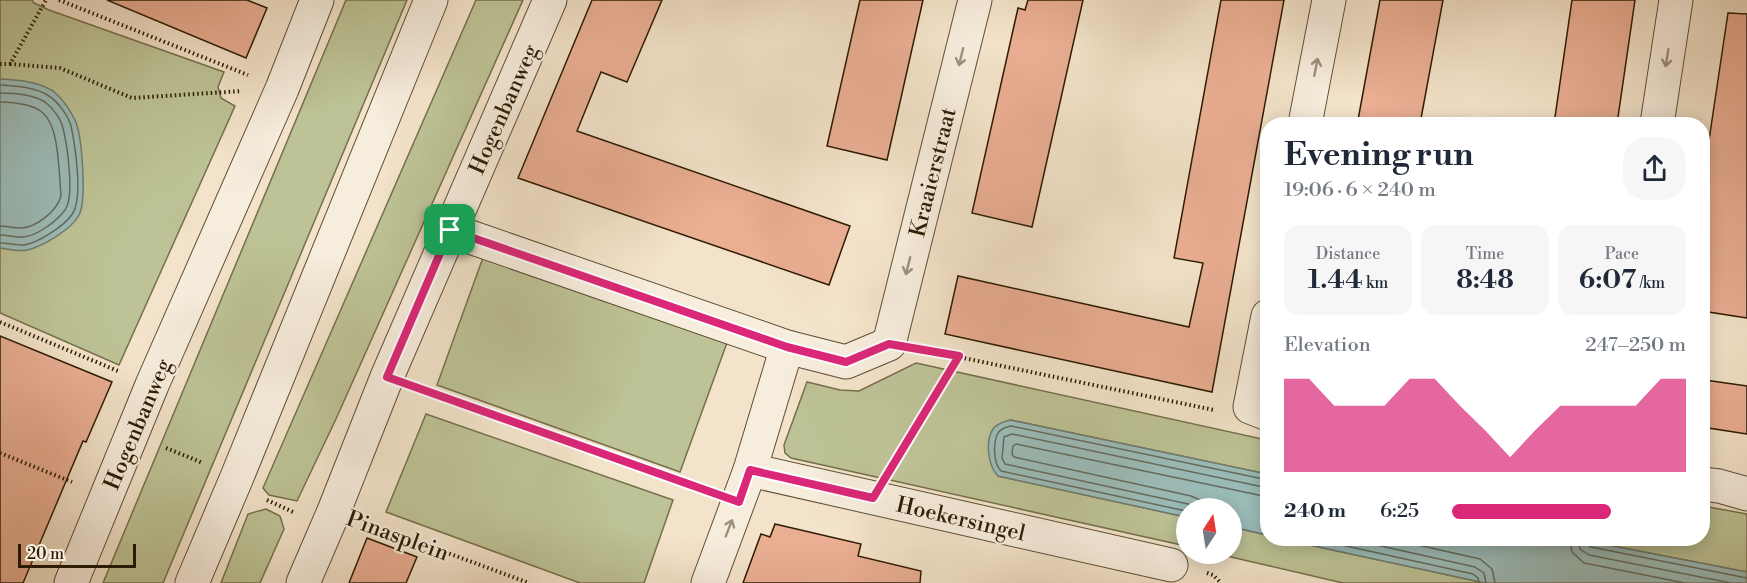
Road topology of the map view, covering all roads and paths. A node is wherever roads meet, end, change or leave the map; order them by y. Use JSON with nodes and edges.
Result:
{"nodes":[{"id":1,"x":46,"y":0,"type":"edge"},
{"id":2,"x":59,"y":0,"type":"edge"},
{"id":3,"x":317,"y":0,"type":"edge"},
{"id":4,"x":431,"y":0,"type":"edge"},
{"id":5,"x":550,"y":0,"type":"edge"},
{"id":6,"x":975,"y":0,"type":"edge"},
{"id":7,"x":1329,"y":0,"type":"edge"},
{"id":8,"x":1676,"y":0,"type":"edge"},
{"id":9,"x":0,"y":64,"type":"edge"},
{"id":10,"x":10,"y":64,"type":"junction"},
{"id":11,"x":282,"y":89,"type":"junction"},
{"id":12,"x":1306,"y":117,"type":"edge"},
{"id":13,"x":1658,"y":117,"type":"edge"},
{"id":14,"x":450,"y":230,"type":"junction"},
{"id":15,"x":0,"y":322,"type":"edge"},
{"id":16,"x":889,"y":344,"type":"junction"},
{"id":17,"x":787,"y":347,"type":"junction"},
{"id":18,"x":959,"y":356,"type":"junction"},
{"id":19,"x":387,"y":377,"type":"junction"},
{"id":20,"x":152,"y":385,"type":"junction"},
{"id":21,"x":1259,"y":411,"type":"edge"},
{"id":22,"x":132,"y":434,"type":"junction"},
{"id":23,"x":0,"y":453,"type":"edge"},
{"id":24,"x":750,"y":470,"type":"junction"},
{"id":25,"x":235,"y":481,"type":"junction"},
{"id":26,"x":77,"y":484,"type":"dead end"},
{"id":27,"x":1710,"y":485,"type":"edge"},
{"id":28,"x":1747,"y":494,"type":"edge"},
{"id":29,"x":873,"y":498,"type":"junction"},
{"id":30,"x":739,"y":502,"type":"junction"},
{"id":31,"x":331,"y":519,"type":"junction"},
{"id":32,"x":1171,"y":565,"type":"dead end"},
{"id":33,"x":71,"y":583,"type":"edge"},
{"id":34,"x":192,"y":583,"type":"edge"},
{"id":35,"x":303,"y":583,"type":"edge"},
{"id":36,"x":529,"y":583,"type":"edge"},
{"id":37,"x":708,"y":583,"type":"edge"}],
"edges":[{"from":1,"to":10,"type":"path"},
{"from":2,"to":11,"type":"path"},
{"from":3,"to":11,"type":"street","name":"Hogenbanweg"},
{"from":4,"to":25,"type":"street"},
{"from":5,"to":14,"type":"street","name":"Hogenbanweg"},
{"from":6,"to":16,"type":"street","name":"Kraaierstraat","one_way":true},
{"from":12,"to":7,"type":"street","one_way":true},
{"from":8,"to":13,"type":"street","one_way":true},
{"from":9,"to":10,"type":"path"},
{"from":10,"to":11,"type":"path"},
{"from":11,"to":20,"type":"street","name":"Hogenbanweg"},
{"from":14,"to":17,"type":"street"},
{"from":14,"to":19,"type":"street","name":"Hogenbanweg"},
{"from":15,"to":20,"type":"path"},
{"from":16,"to":17,"type":"street"},
{"from":16,"to":18,"type":"path"},
{"from":17,"to":24,"type":"street"},
{"from":18,"to":21,"type":"path"},
{"from":18,"to":29,"type":"path"},
{"from":19,"to":30,"type":"path"},
{"from":19,"to":31,"type":"street","name":"Hogenbanweg"},
{"from":20,"to":22,"type":"street","name":"Hogenbanweg"},
{"from":22,"to":25,"type":"path","name":"Pinasplein"},
{"from":22,"to":33,"type":"street","name":"Hogenbanweg"},
{"from":23,"to":26,"type":"path"},
{"from":24,"to":29,"type":"street","name":"Hoekersingel"},
{"from":24,"to":30,"type":"street"},
{"from":25,"to":31,"type":"path","name":"Pinasplein"},
{"from":25,"to":34,"type":"street"},
{"from":27,"to":28,"type":"street"},
{"from":29,"to":32,"type":"street","name":"Hoekersingel"},
{"from":37,"to":30,"type":"street","one_way":true},
{"from":31,"to":35,"type":"street","name":"Hogenbanweg"},
{"from":31,"to":36,"type":"path","name":"Pinasplein"}]}
